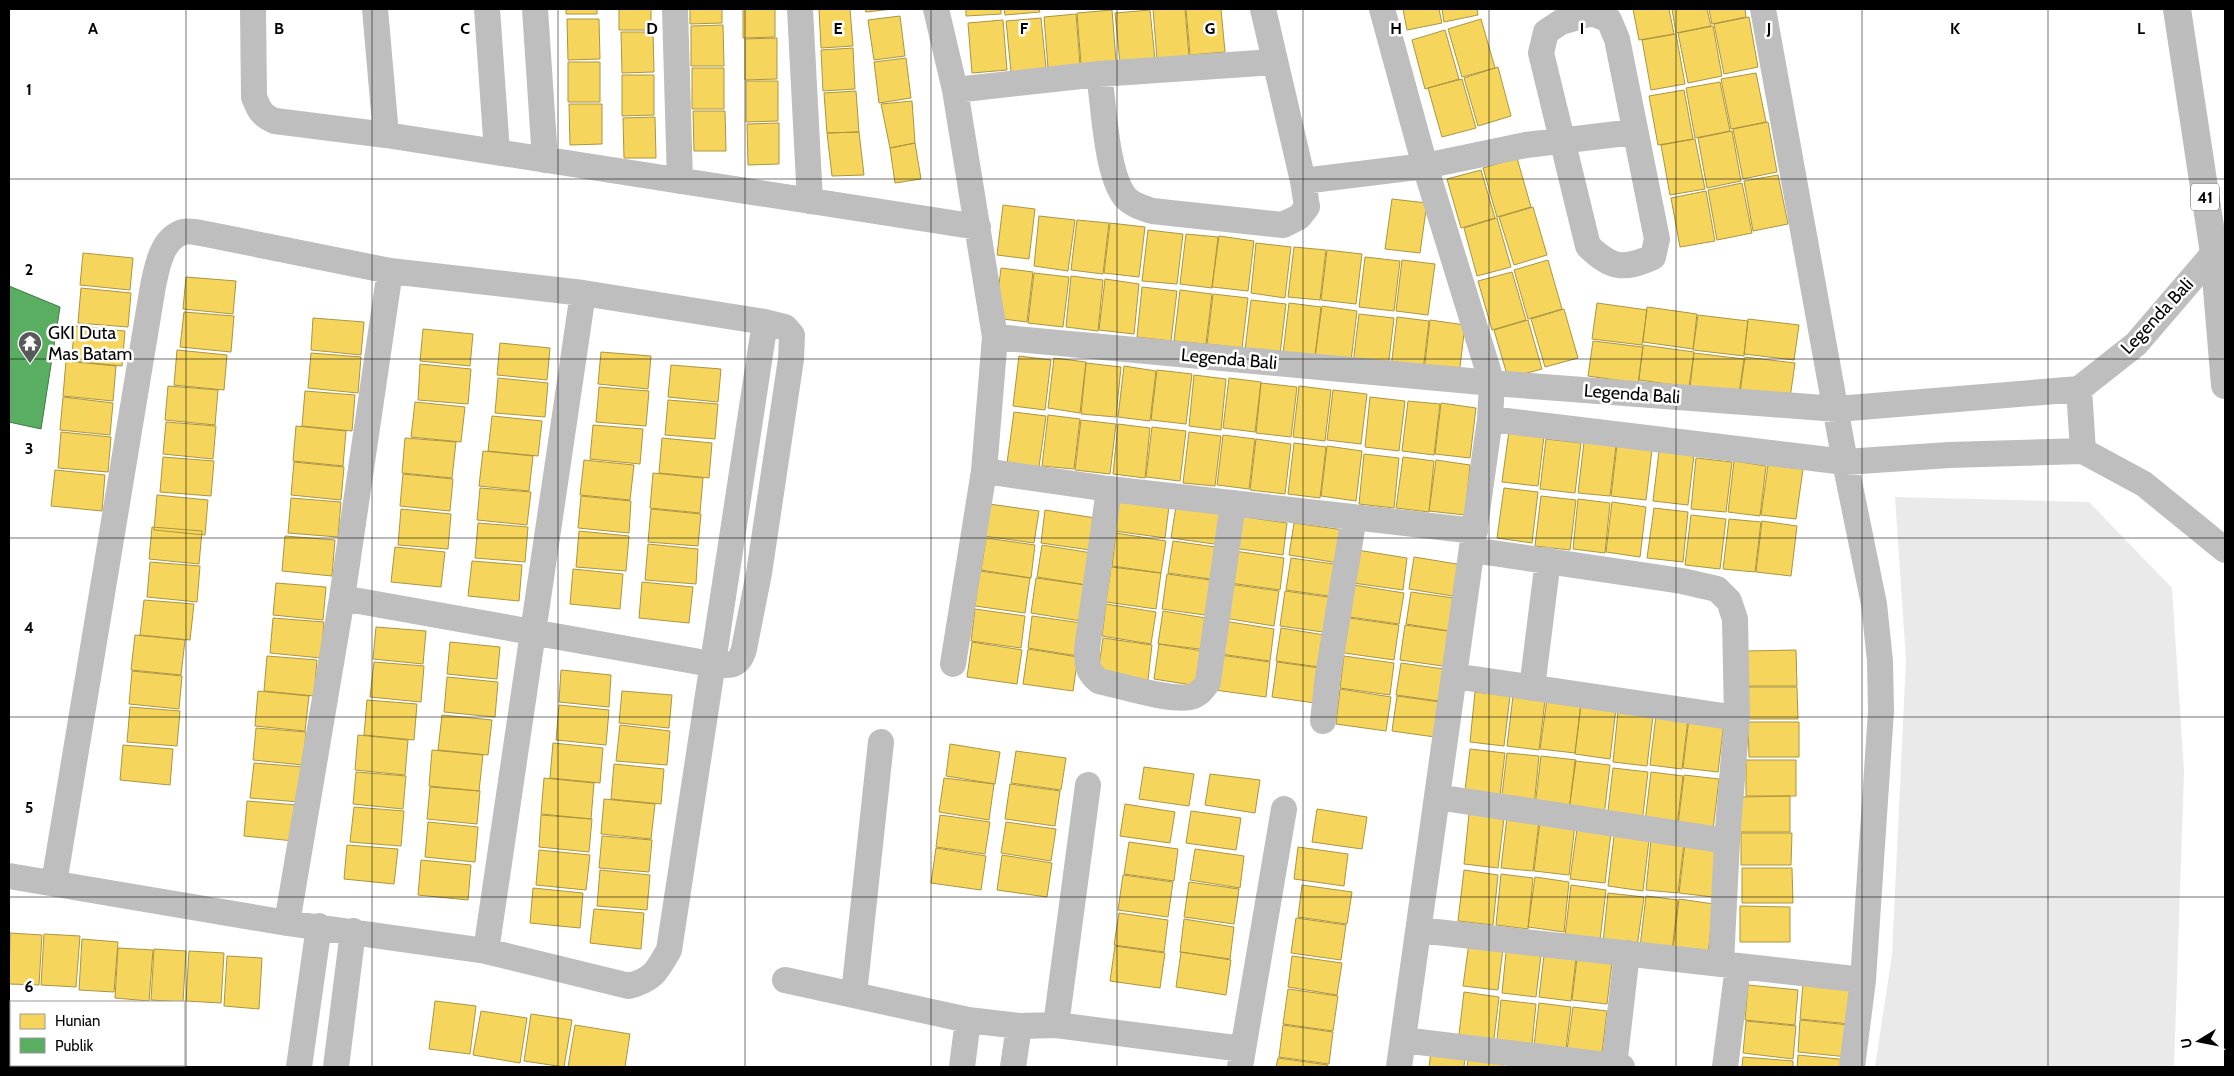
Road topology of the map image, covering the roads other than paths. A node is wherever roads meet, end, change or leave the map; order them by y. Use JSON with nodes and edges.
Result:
{"nodes":[{"id":1,"x":253,"y":9,"type":"edge"},
{"id":2,"x":375,"y":9,"type":"edge"},
{"id":3,"x":487,"y":9,"type":"edge"},
{"id":4,"x":535,"y":9,"type":"edge"},
{"id":5,"x":675,"y":9,"type":"edge"},
{"id":6,"x":800,"y":9,"type":"edge"},
{"id":7,"x":936,"y":9,"type":"edge"},
{"id":8,"x":1262,"y":9,"type":"edge"},
{"id":9,"x":1382,"y":9,"type":"edge"},
{"id":10,"x":1763,"y":9,"type":"edge"},
{"id":11,"x":2177,"y":9,"type":"edge"},
{"id":12,"x":1274,"y":62,"type":"junction"},
{"id":13,"x":1099,"y":74,"type":"junction"},
{"id":14,"x":955,"y":90,"type":"junction"},
{"id":15,"x":1634,"y":132,"type":"junction"},
{"id":16,"x":386,"y":135,"type":"junction"},
{"id":17,"x":1562,"y":142,"type":"junction"},
{"id":18,"x":497,"y":152,"type":"junction"},
{"id":19,"x":545,"y":160,"type":"junction"},
{"id":20,"x":1425,"y":166,"type":"junction"},
{"id":21,"x":680,"y":181,"type":"junction"},
{"id":22,"x":1303,"y":181,"type":"junction"},
{"id":23,"x":810,"y":201,"type":"junction"},
{"id":24,"x":978,"y":227,"type":"junction"},
{"id":25,"x":2214,"y":253,"type":"junction"},
{"id":26,"x":390,"y":271,"type":"junction"},
{"id":27,"x":583,"y":293,"type":"junction"},
{"id":28,"x":995,"y":337,"type":"junction"},
{"id":29,"x":1492,"y":384,"type":"junction"},
{"id":30,"x":2225,"y":386,"type":"edge"},
{"id":31,"x":2078,"y":389,"type":"junction"},
{"id":32,"x":1837,"y":409,"type":"junction"},
{"id":33,"x":1490,"y":419,"type":"junction"},
{"id":34,"x":2083,"y":451,"type":"junction"},
{"id":35,"x":1845,"y":462,"type":"junction"},
{"id":36,"x":984,"y":471,"type":"junction"},
{"id":37,"x":1109,"y":489,"type":"junction"},
{"id":38,"x":1232,"y":503,"type":"junction"},
{"id":39,"x":1354,"y":517,"type":"junction"},
{"id":40,"x":1473,"y":540,"type":"junction"},
{"id":41,"x":2225,"y":550,"type":"edge"},
{"id":42,"x":1548,"y":560,"type":"junction"},
{"id":43,"x":342,"y":598,"type":"junction"},
{"id":44,"x":534,"y":632,"type":"junction"},
{"id":45,"x":711,"y":664,"type":"junction"},
{"id":46,"x":953,"y":664,"type":"dead end"},
{"id":47,"x":1454,"y":676,"type":"junction"},
{"id":48,"x":1532,"y":688,"type":"junction"},
{"id":49,"x":1737,"y":718,"type":"junction"},
{"id":50,"x":1323,"y":721,"type":"dead end"},
{"id":51,"x":881,"y":742,"type":"dead end"},
{"id":52,"x":1088,"y":786,"type":"dead end"},
{"id":53,"x":1437,"y":797,"type":"junction"},
{"id":54,"x":1284,"y":809,"type":"dead end"},
{"id":55,"x":1727,"y":841,"type":"junction"},
{"id":56,"x":9,"y":876,"type":"edge"},
{"id":57,"x":54,"y":883,"type":"junction"},
{"id":58,"x":287,"y":923,"type":"junction"},
{"id":59,"x":319,"y":926,"type":"junction"},
{"id":60,"x":1419,"y":930,"type":"junction"},
{"id":61,"x":353,"y":931,"type":"junction"},
{"id":62,"x":486,"y":952,"type":"junction"},
{"id":63,"x":1627,"y":953,"type":"junction"},
{"id":64,"x":1729,"y":964,"type":"junction"},
{"id":65,"x":785,"y":980,"type":"dead end"},
{"id":66,"x":1863,"y":980,"type":"junction"},
{"id":67,"x":854,"y":994,"type":"junction"},
{"id":68,"x":968,"y":1020,"type":"junction"},
{"id":69,"x":1056,"y":1025,"type":"junction"},
{"id":70,"x":1019,"y":1026,"type":"junction"},
{"id":71,"x":1403,"y":1040,"type":"junction"},
{"id":72,"x":1241,"y":1058,"type":"edge"},
{"id":73,"x":299,"y":1067,"type":"edge"},
{"id":74,"x":336,"y":1067,"type":"edge"},
{"id":75,"x":962,"y":1067,"type":"edge"},
{"id":76,"x":1013,"y":1067,"type":"edge"},
{"id":77,"x":1399,"y":1067,"type":"edge"},
{"id":78,"x":1618,"y":1067,"type":"edge"},
{"id":79,"x":1725,"y":1067,"type":"edge"},
{"id":80,"x":1852,"y":1067,"type":"edge"}],
"edges":[{"from":1,"to":16,"type":"street"},
{"from":2,"to":16,"type":"street"},
{"from":3,"to":18,"type":"street"},
{"from":4,"to":19,"type":"street"},
{"from":5,"to":21,"type":"street"},
{"from":6,"to":23,"type":"street"},
{"from":7,"to":14,"type":"street"},
{"from":8,"to":12,"type":"street"},
{"from":9,"to":20,"type":"street"},
{"from":10,"to":32,"type":"street"},
{"from":11,"to":25,"type":"highway","number":"41"},
{"from":12,"to":13,"type":"street"},
{"from":12,"to":22,"type":"street"},
{"from":13,"to":14,"type":"street"},
{"from":13,"to":22,"type":"street"},
{"from":14,"to":24,"type":"street"},
{"from":15,"to":17,"type":"street"},
{"from":15,"to":17,"type":"street"},
{"from":15,"to":17,"type":"street"},
{"from":16,"to":18,"type":"street"},
{"from":17,"to":20,"type":"street"},
{"from":18,"to":19,"type":"street"},
{"from":19,"to":21,"type":"street"},
{"from":20,"to":22,"type":"street"},
{"from":20,"to":29,"type":"street"},
{"from":21,"to":23,"type":"street"},
{"from":23,"to":24,"type":"street"},
{"from":24,"to":28,"type":"street"},
{"from":25,"to":30,"type":"highway","number":"41"},
{"from":25,"to":31,"type":"street","name":"Legenda Bali"},
{"from":26,"to":27,"type":"street"},
{"from":26,"to":43,"type":"street"},
{"from":26,"to":57,"type":"street"},
{"from":27,"to":44,"type":"street"},
{"from":27,"to":45,"type":"street"},
{"from":28,"to":29,"type":"street","name":"Legenda Bali"},
{"from":28,"to":36,"type":"street"},
{"from":29,"to":32,"type":"street","name":"Legenda Bali"},
{"from":29,"to":33,"type":"street"},
{"from":31,"to":32,"type":"street","name":"Legenda Bali"},
{"from":31,"to":34,"type":"street"},
{"from":32,"to":35,"type":"street"},
{"from":33,"to":35,"type":"street"},
{"from":33,"to":40,"type":"street"},
{"from":34,"to":35,"type":"street"},
{"from":34,"to":41,"type":"street"},
{"from":35,"to":66,"type":"street"},
{"from":36,"to":37,"type":"street"},
{"from":36,"to":46,"type":"street"},
{"from":37,"to":38,"type":"street"},
{"from":37,"to":38,"type":"street"},
{"from":38,"to":39,"type":"street"},
{"from":39,"to":40,"type":"street"},
{"from":39,"to":50,"type":"street"},
{"from":40,"to":42,"type":"street"},
{"from":40,"to":47,"type":"street"},
{"from":42,"to":48,"type":"street"},
{"from":42,"to":49,"type":"street"},
{"from":43,"to":44,"type":"street"},
{"from":43,"to":58,"type":"street"},
{"from":44,"to":45,"type":"street"},
{"from":44,"to":62,"type":"street"},
{"from":45,"to":62,"type":"street"},
{"from":47,"to":48,"type":"street"},
{"from":47,"to":53,"type":"street"},
{"from":48,"to":49,"type":"street"},
{"from":49,"to":55,"type":"street"},
{"from":51,"to":67,"type":"street"},
{"from":52,"to":69,"type":"street"},
{"from":53,"to":55,"type":"street"},
{"from":53,"to":60,"type":"street"},
{"from":54,"to":72,"type":"street"},
{"from":55,"to":64,"type":"street"},
{"from":56,"to":57,"type":"street"},
{"from":57,"to":58,"type":"street"},
{"from":58,"to":59,"type":"street"},
{"from":59,"to":61,"type":"street"},
{"from":59,"to":73,"type":"street"},
{"from":60,"to":63,"type":"street"},
{"from":60,"to":71,"type":"street"},
{"from":61,"to":62,"type":"street"},
{"from":61,"to":74,"type":"street"},
{"from":63,"to":64,"type":"street"},
{"from":63,"to":78,"type":"street"},
{"from":64,"to":66,"type":"street"},
{"from":64,"to":79,"type":"street"},
{"from":65,"to":67,"type":"street"},
{"from":66,"to":80,"type":"street"},
{"from":67,"to":68,"type":"street"},
{"from":68,"to":70,"type":"street"},
{"from":68,"to":75,"type":"street"},
{"from":69,"to":70,"type":"street"},
{"from":69,"to":72,"type":"street"},
{"from":70,"to":76,"type":"street"},
{"from":71,"to":77,"type":"street"},
{"from":71,"to":78,"type":"street"}]}
